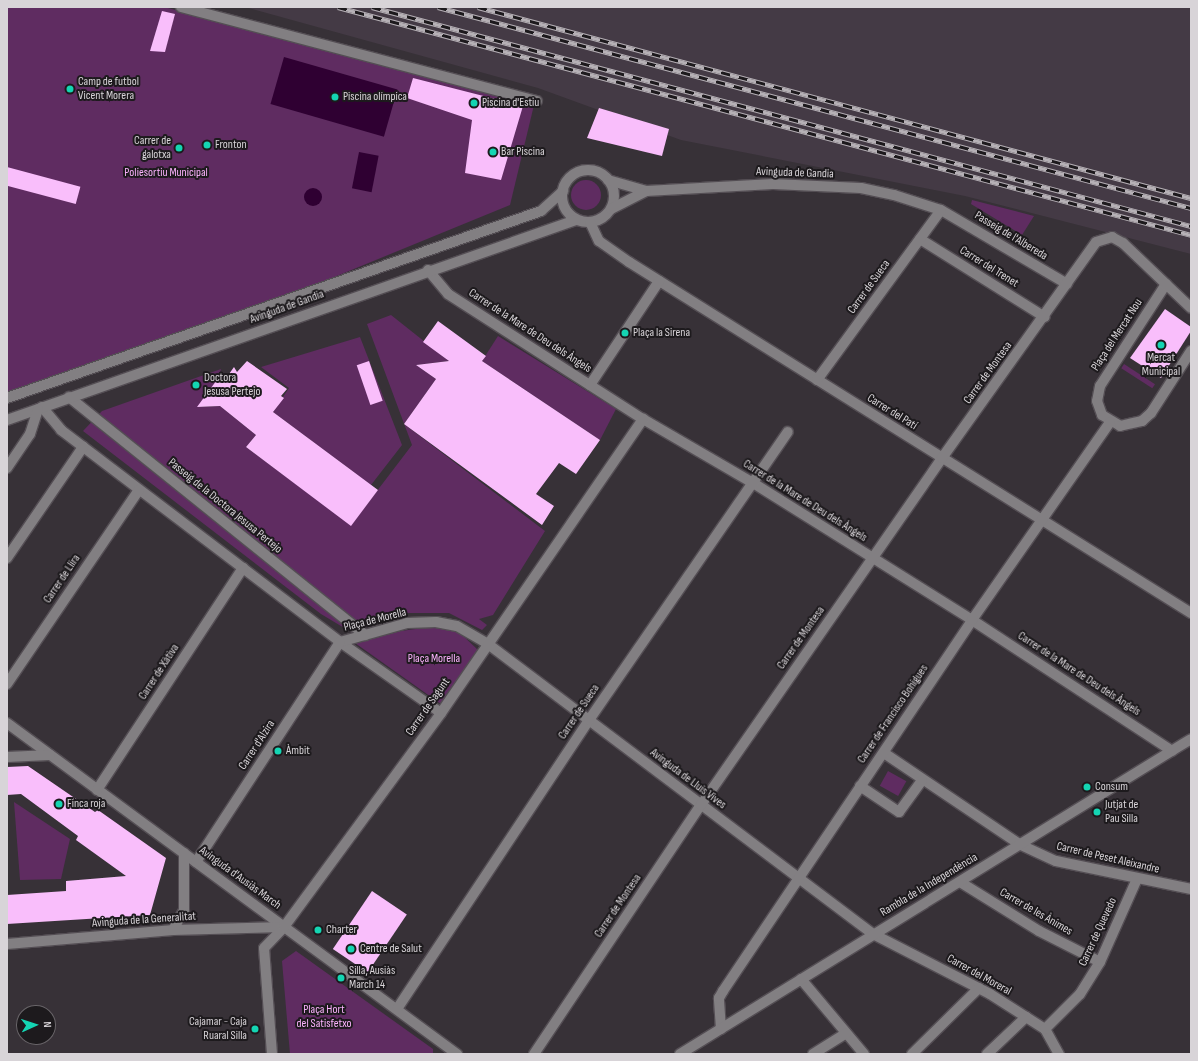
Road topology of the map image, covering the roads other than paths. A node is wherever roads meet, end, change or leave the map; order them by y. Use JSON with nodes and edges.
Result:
{"nodes":[{"id":1,"x":181,"y":7,"type":"edge"},
{"id":2,"x":538,"y":101,"type":"dead end"},
{"id":3,"x":608,"y":180,"type":"junction"},
{"id":4,"x":563,"y":191,"type":"junction"},
{"id":5,"x":646,"y":191,"type":"junction"},
{"id":6,"x":611,"y":209,"type":"junction"},
{"id":7,"x":941,"y":210,"type":"junction"},
{"id":8,"x":576,"y":220,"type":"junction"},
{"id":9,"x":590,"y":222,"type":"junction"},
{"id":10,"x":920,"y":239,"type":"junction"},
{"id":11,"x":428,"y":270,"type":"junction"},
{"id":12,"x":659,"y":281,"type":"junction"},
{"id":13,"x":1067,"y":284,"type":"junction"},
{"id":14,"x":1166,"y":284,"type":"junction"},
{"id":15,"x":1191,"y":308,"type":"edge"},
{"id":16,"x":1045,"y":317,"type":"junction"},
{"id":17,"x":1191,"y":351,"type":"edge"},
{"id":18,"x":817,"y":380,"type":"junction"},
{"id":19,"x":590,"y":385,"type":"junction"},
{"id":20,"x":69,"y":397,"type":"junction"},
{"id":21,"x":7,"y":398,"type":"edge"},
{"id":22,"x":40,"y":408,"type":"junction"},
{"id":23,"x":644,"y":419,"type":"junction"},
{"id":24,"x":7,"y":420,"type":"edge"},
{"id":25,"x":1110,"y":422,"type":"junction"},
{"id":26,"x":788,"y":432,"type":"dead end"},
{"id":27,"x":83,"y":447,"type":"junction"},
{"id":28,"x":942,"y":458,"type":"junction"},
{"id":29,"x":7,"y":468,"type":"edge"},
{"id":30,"x":753,"y":483,"type":"junction"},
{"id":31,"x":139,"y":490,"type":"junction"},
{"id":32,"x":1042,"y":519,"type":"junction"},
{"id":33,"x":7,"y":558,"type":"edge"},
{"id":34,"x":872,"y":559,"type":"junction"},
{"id":35,"x":242,"y":568,"type":"junction"},
{"id":36,"x":1191,"y":613,"type":"edge"},
{"id":37,"x":972,"y":620,"type":"junction"},
{"id":38,"x":365,"y":635,"type":"junction"},
{"id":39,"x":340,"y":642,"type":"junction"},
{"id":40,"x":488,"y":644,"type":"junction"},
{"id":41,"x":7,"y":684,"type":"edge"},
{"id":42,"x":441,"y":712,"type":"junction"},
{"id":43,"x":589,"y":720,"type":"junction"},
{"id":44,"x":7,"y":723,"type":"edge"},
{"id":45,"x":1191,"y":739,"type":"edge"},
{"id":46,"x":1172,"y":751,"type":"junction"},
{"id":47,"x":884,"y":753,"type":"junction"},
{"id":48,"x":50,"y":755,"type":"junction"},
{"id":49,"x":7,"y":757,"type":"edge"},
{"id":50,"x":922,"y":780,"type":"junction"},
{"id":51,"x":860,"y":786,"type":"junction"},
{"id":52,"x":97,"y":790,"type":"junction"},
{"id":53,"x":701,"y":806,"type":"junction"},
{"id":54,"x":1022,"y":845,"type":"junction"},
{"id":55,"x":184,"y":853,"type":"junction"},
{"id":56,"x":196,"y":862,"type":"junction"},
{"id":57,"x":797,"y":877,"type":"junction"},
{"id":58,"x":1137,"y":879,"type":"junction"},
{"id":59,"x":960,"y":882,"type":"junction"},
{"id":60,"x":1191,"y":888,"type":"edge"},
{"id":61,"x":284,"y":927,"type":"junction"},
{"id":62,"x":173,"y":930,"type":"junction"},
{"id":63,"x":873,"y":934,"type":"junction"},
{"id":64,"x":7,"y":944,"type":"edge"},
{"id":65,"x":1100,"y":962,"type":"junction"},
{"id":66,"x":801,"y":978,"type":"junction"},
{"id":67,"x":979,"y":988,"type":"junction"},
{"id":68,"x":396,"y":1009,"type":"junction"},
{"id":69,"x":1026,"y":1017,"type":"junction"},
{"id":70,"x":721,"y":1029,"type":"junction"},
{"id":71,"x":1045,"y":1029,"type":"junction"},
{"id":72,"x":846,"y":1033,"type":"junction"},
{"id":73,"x":455,"y":1053,"type":"edge"},
{"id":74,"x":272,"y":1054,"type":"edge"},
{"id":75,"x":534,"y":1054,"type":"edge"},
{"id":76,"x":680,"y":1054,"type":"edge"},
{"id":77,"x":813,"y":1054,"type":"edge"},
{"id":78,"x":864,"y":1054,"type":"edge"},
{"id":79,"x":912,"y":1054,"type":"edge"},
{"id":80,"x":988,"y":1054,"type":"edge"},
{"id":81,"x":1059,"y":1054,"type":"edge"}],
"edges":[{"from":1,"to":2,"type":"street"},
{"from":3,"to":4,"type":"street"},
{"from":3,"to":5,"type":"street","name":"Avinguda de Gandia"},
{"from":3,"to":6,"type":"street"},
{"from":4,"to":8,"type":"street"},
{"from":4,"to":21,"type":"street","name":"Avinguda de Gandia"},
{"from":5,"to":6,"type":"street","name":"Avinguda de Gandia"},
{"from":5,"to":7,"type":"street","name":"Avinguda de Gandia"},
{"from":6,"to":9,"type":"street"},
{"from":7,"to":10,"type":"street","name":"Carrer de Sueca"},
{"from":7,"to":13,"type":"street","name":"Passeig de l'Albereda"},
{"from":8,"to":9,"type":"street"},
{"from":8,"to":11,"type":"street","name":"Avinguda de Gandia"},
{"from":9,"to":12,"type":"street","name":"Carrer del Patí"},
{"from":10,"to":16,"type":"street","name":"Carrer del Trenet"},
{"from":10,"to":18,"type":"street","name":"Carrer de Sueca"},
{"from":11,"to":19,"type":"street","name":"Carrer de la Mare de Deu dels Àngels"},
{"from":11,"to":20,"type":"street","name":"Avinguda de Gandia"},
{"from":12,"to":18,"type":"street","name":"Carrer del Patí"},
{"from":12,"to":19,"type":"street"},
{"from":13,"to":14,"type":"street","name":"Carrer de Montesa"},
{"from":13,"to":16,"type":"street","name":"Carrer de Montesa"},
{"from":14,"to":15,"type":"street"},
{"from":14,"to":25,"type":"street","name":"Plaça del Mercat Nou"},
{"from":16,"to":28,"type":"street","name":"Carrer de Montesa"},
{"from":17,"to":25,"type":"street"},
{"from":18,"to":28,"type":"street","name":"Carrer del Patí"},
{"from":19,"to":23,"type":"street","name":"Carrer de la Mare de Deu dels Àngels"},
{"from":20,"to":22,"type":"street","name":"Avinguda de Gandia"},
{"from":20,"to":38,"type":"street","name":"Passeig de la Doctora Jesusa Pertejo"},
{"from":22,"to":24,"type":"street","name":"Avinguda de Gandia"},
{"from":22,"to":27,"type":"street"},
{"from":22,"to":29,"type":"street"},
{"from":23,"to":30,"type":"street","name":"Carrer de la Mare de Deu dels Àngels"},
{"from":23,"to":40,"type":"street","name":"Carrer de Sagunt"},
{"from":25,"to":32,"type":"street","name":"Carrer de Francisco Bohigues"},
{"from":26,"to":30,"type":"street","name":"Carrer de Sueca"},
{"from":27,"to":31,"type":"street"},
{"from":27,"to":33,"type":"street"},
{"from":28,"to":32,"type":"street","name":"Carrer del Patí"},
{"from":28,"to":34,"type":"street","name":"Carrer de Montesa"},
{"from":30,"to":34,"type":"street","name":"Carrer de la Mare de Deu dels Àngels"},
{"from":30,"to":43,"type":"street","name":"Carrer de Sueca"},
{"from":31,"to":35,"type":"street"},
{"from":31,"to":41,"type":"street","name":"Carrer de Llíra"},
{"from":32,"to":36,"type":"street","name":"Carrer del Patí"},
{"from":32,"to":37,"type":"street","name":"Carrer de Francisco Bohigues"},
{"from":34,"to":37,"type":"street","name":"Carrer de la Mare de Deu dels Àngels"},
{"from":34,"to":53,"type":"street","name":"Carrer de Montesa"},
{"from":35,"to":39,"type":"street"},
{"from":35,"to":52,"type":"street","name":"Carrer de Xàtiva"},
{"from":37,"to":46,"type":"street","name":"Carrer de la Mare de Deu dels Àngels"},
{"from":37,"to":47,"type":"street","name":"Carrer de Francisco Bohigues"},
{"from":38,"to":39,"type":"street","name":"Plaça de Morella"},
{"from":38,"to":40,"type":"street","name":"Plaça de Morella"},
{"from":39,"to":42,"type":"street","name":"Plaça de Morella"},
{"from":39,"to":56,"type":"street","name":"Carrer d'Alzira"},
{"from":40,"to":42,"type":"street","name":"Carrer de Sagunt"},
{"from":40,"to":43,"type":"street","name":"Avinguda de Lluís Vives"},
{"from":42,"to":61,"type":"street","name":"Carrer de Sagunt"},
{"from":43,"to":53,"type":"street","name":"Avinguda de Lluís Vives"},
{"from":43,"to":68,"type":"street","name":"Carrer de Sueca"},
{"from":44,"to":48,"type":"street","name":"Avinguda d'Ausiàs March"},
{"from":45,"to":46,"type":"street","name":"Rambla de la Independència"},
{"from":46,"to":54,"type":"street","name":"Rambla de la Independència"},
{"from":47,"to":50,"type":"street","name":"Carrer de Peset Aleixandre"},
{"from":47,"to":51,"type":"street","name":"Carrer de Francisco Bohigues"},
{"from":48,"to":49,"type":"street"},
{"from":48,"to":52,"type":"street","name":"Avinguda d'Ausiàs March"},
{"from":50,"to":51,"type":"street"},
{"from":50,"to":54,"type":"street","name":"Carrer de Peset Aleixandre"},
{"from":51,"to":57,"type":"street","name":"Carrer de Francisco Bohigues"},
{"from":52,"to":55,"type":"street","name":"Avinguda d'Ausiàs March"},
{"from":53,"to":57,"type":"street","name":"Avinguda de Lluís Vives"},
{"from":53,"to":75,"type":"street","name":"Carrer de Montesa"},
{"from":54,"to":58,"type":"street","name":"Carrer de Peset Aleixandre"},
{"from":54,"to":59,"type":"street","name":"Rambla de la Independència"},
{"from":55,"to":56,"type":"street","name":"Avinguda d'Ausiàs March"},
{"from":55,"to":62,"type":"street"},
{"from":56,"to":61,"type":"street","name":"Avinguda d'Ausiàs March"},
{"from":57,"to":63,"type":"street","name":"Avinguda de Lluís Vives"},
{"from":57,"to":70,"type":"street","name":"Carrer de Francisco Bohigues"},
{"from":58,"to":60,"type":"street","name":"Carrer de Peset Aleixandre"},
{"from":58,"to":65,"type":"street","name":"Carrer de Quevedo"},
{"from":59,"to":63,"type":"street","name":"Rambla de la Independència"},
{"from":59,"to":65,"type":"street","name":"Carrer de les Ànimes"},
{"from":61,"to":62,"type":"street","name":"Avinguda de la Generalitat"},
{"from":61,"to":68,"type":"street","name":"Avinguda d'Ausiàs March"},
{"from":61,"to":74,"type":"street","name":"Carrer de Sagunt"},
{"from":62,"to":64,"type":"street","name":"Avinguda de la Generalitat"},
{"from":63,"to":66,"type":"street","name":"Rambla de la Independència"},
{"from":63,"to":67,"type":"street","name":"Carrer del Moreral"},
{"from":65,"to":71,"type":"street","name":"Carrer de Quevedo"},
{"from":66,"to":70,"type":"street","name":"Rambla de la Independència"},
{"from":66,"to":72,"type":"street"},
{"from":67,"to":69,"type":"street","name":"Carrer del Moreral"},
{"from":67,"to":79,"type":"street"},
{"from":68,"to":73,"type":"street","name":"Avinguda d'Ausiàs March"},
{"from":69,"to":71,"type":"street","name":"Carrer del Moreral"},
{"from":69,"to":80,"type":"street"},
{"from":70,"to":76,"type":"street","name":"Rambla de la Independència"},
{"from":71,"to":81,"type":"street","name":"Carrer del Moreral"},
{"from":72,"to":77,"type":"street"},
{"from":72,"to":78,"type":"street"}]}
